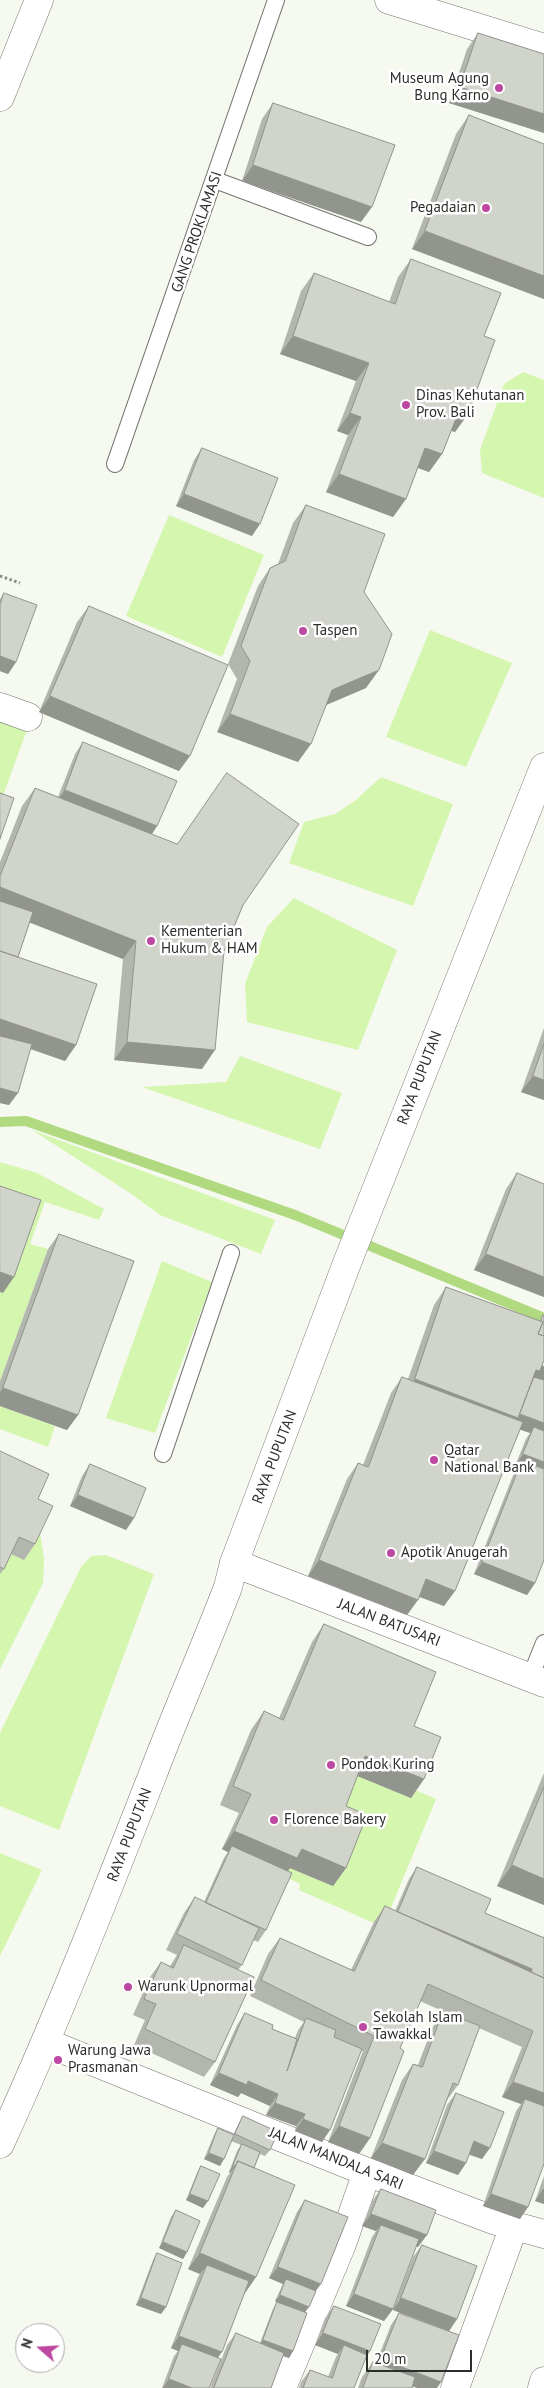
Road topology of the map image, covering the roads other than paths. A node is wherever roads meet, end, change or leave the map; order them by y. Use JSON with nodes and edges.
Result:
{"nodes":[{"id":1,"x":39,"y":0,"type":"edge"},
{"id":2,"x":276,"y":0,"type":"edge"},
{"id":3,"x":390,"y":0,"type":"edge"},
{"id":4,"x":544,"y":48,"type":"edge"},
{"id":5,"x":0,"y":97,"type":"edge"},
{"id":6,"x":215,"y":180,"type":"junction"},
{"id":7,"x":368,"y":237,"type":"dead end"},
{"id":8,"x":115,"y":464,"type":"dead end"},
{"id":9,"x":0,"y":707,"type":"edge"},
{"id":10,"x":28,"y":717,"type":"dead end"},
{"id":11,"x":544,"y":767,"type":"edge"},
{"id":12,"x":231,"y":1253,"type":"dead end"},
{"id":13,"x":163,"y":1454,"type":"dead end"},
{"id":14,"x":234,"y":1563,"type":"junction"},
{"id":15,"x":544,"y":1643,"type":"edge"},
{"id":16,"x":537,"y":1681,"type":"edge"},
{"id":17,"x":47,"y":2043,"type":"junction"},
{"id":18,"x":0,"y":2144,"type":"edge"},
{"id":19,"x":367,"y":2172,"type":"junction"},
{"id":20,"x":514,"y":2226,"type":"junction"},
{"id":21,"x":544,"y":2234,"type":"edge"},
{"id":22,"x":544,"y":2381,"type":"edge"},
{"id":23,"x":282,"y":2388,"type":"edge"},
{"id":24,"x":455,"y":2388,"type":"edge"},
{"id":25,"x":542,"y":2388,"type":"edge"}],
"edges":[{"from":1,"to":5,"type":"street"},
{"from":2,"to":6,"type":"lane","name":"GANG PROKLAMASI"},
{"from":3,"to":4,"type":"street"},
{"from":6,"to":7,"type":"lane"},
{"from":6,"to":8,"type":"lane","name":"GANG PROKLAMASI"},
{"from":9,"to":10,"type":"street"},
{"from":11,"to":14,"type":"street","name":"RAYA PUPUTAN"},
{"from":12,"to":13,"type":"lane"},
{"from":14,"to":16,"type":"street","name":"JALAN BATUSARI"},
{"from":14,"to":17,"type":"street","name":"RAYA PUPUTAN"},
{"from":15,"to":16,"type":"lane"},
{"from":17,"to":18,"type":"street","name":"RAYA PUPUTAN"},
{"from":17,"to":19,"type":"street","name":"JALAN MANDALA SARI"},
{"from":19,"to":20,"type":"street","name":"JALAN MANDALA SARI"},
{"from":19,"to":23,"type":"street"},
{"from":20,"to":21,"type":"street","name":"JALAN MANDALA SARI"},
{"from":20,"to":24,"type":"street"},
{"from":22,"to":25,"type":"street"}]}
